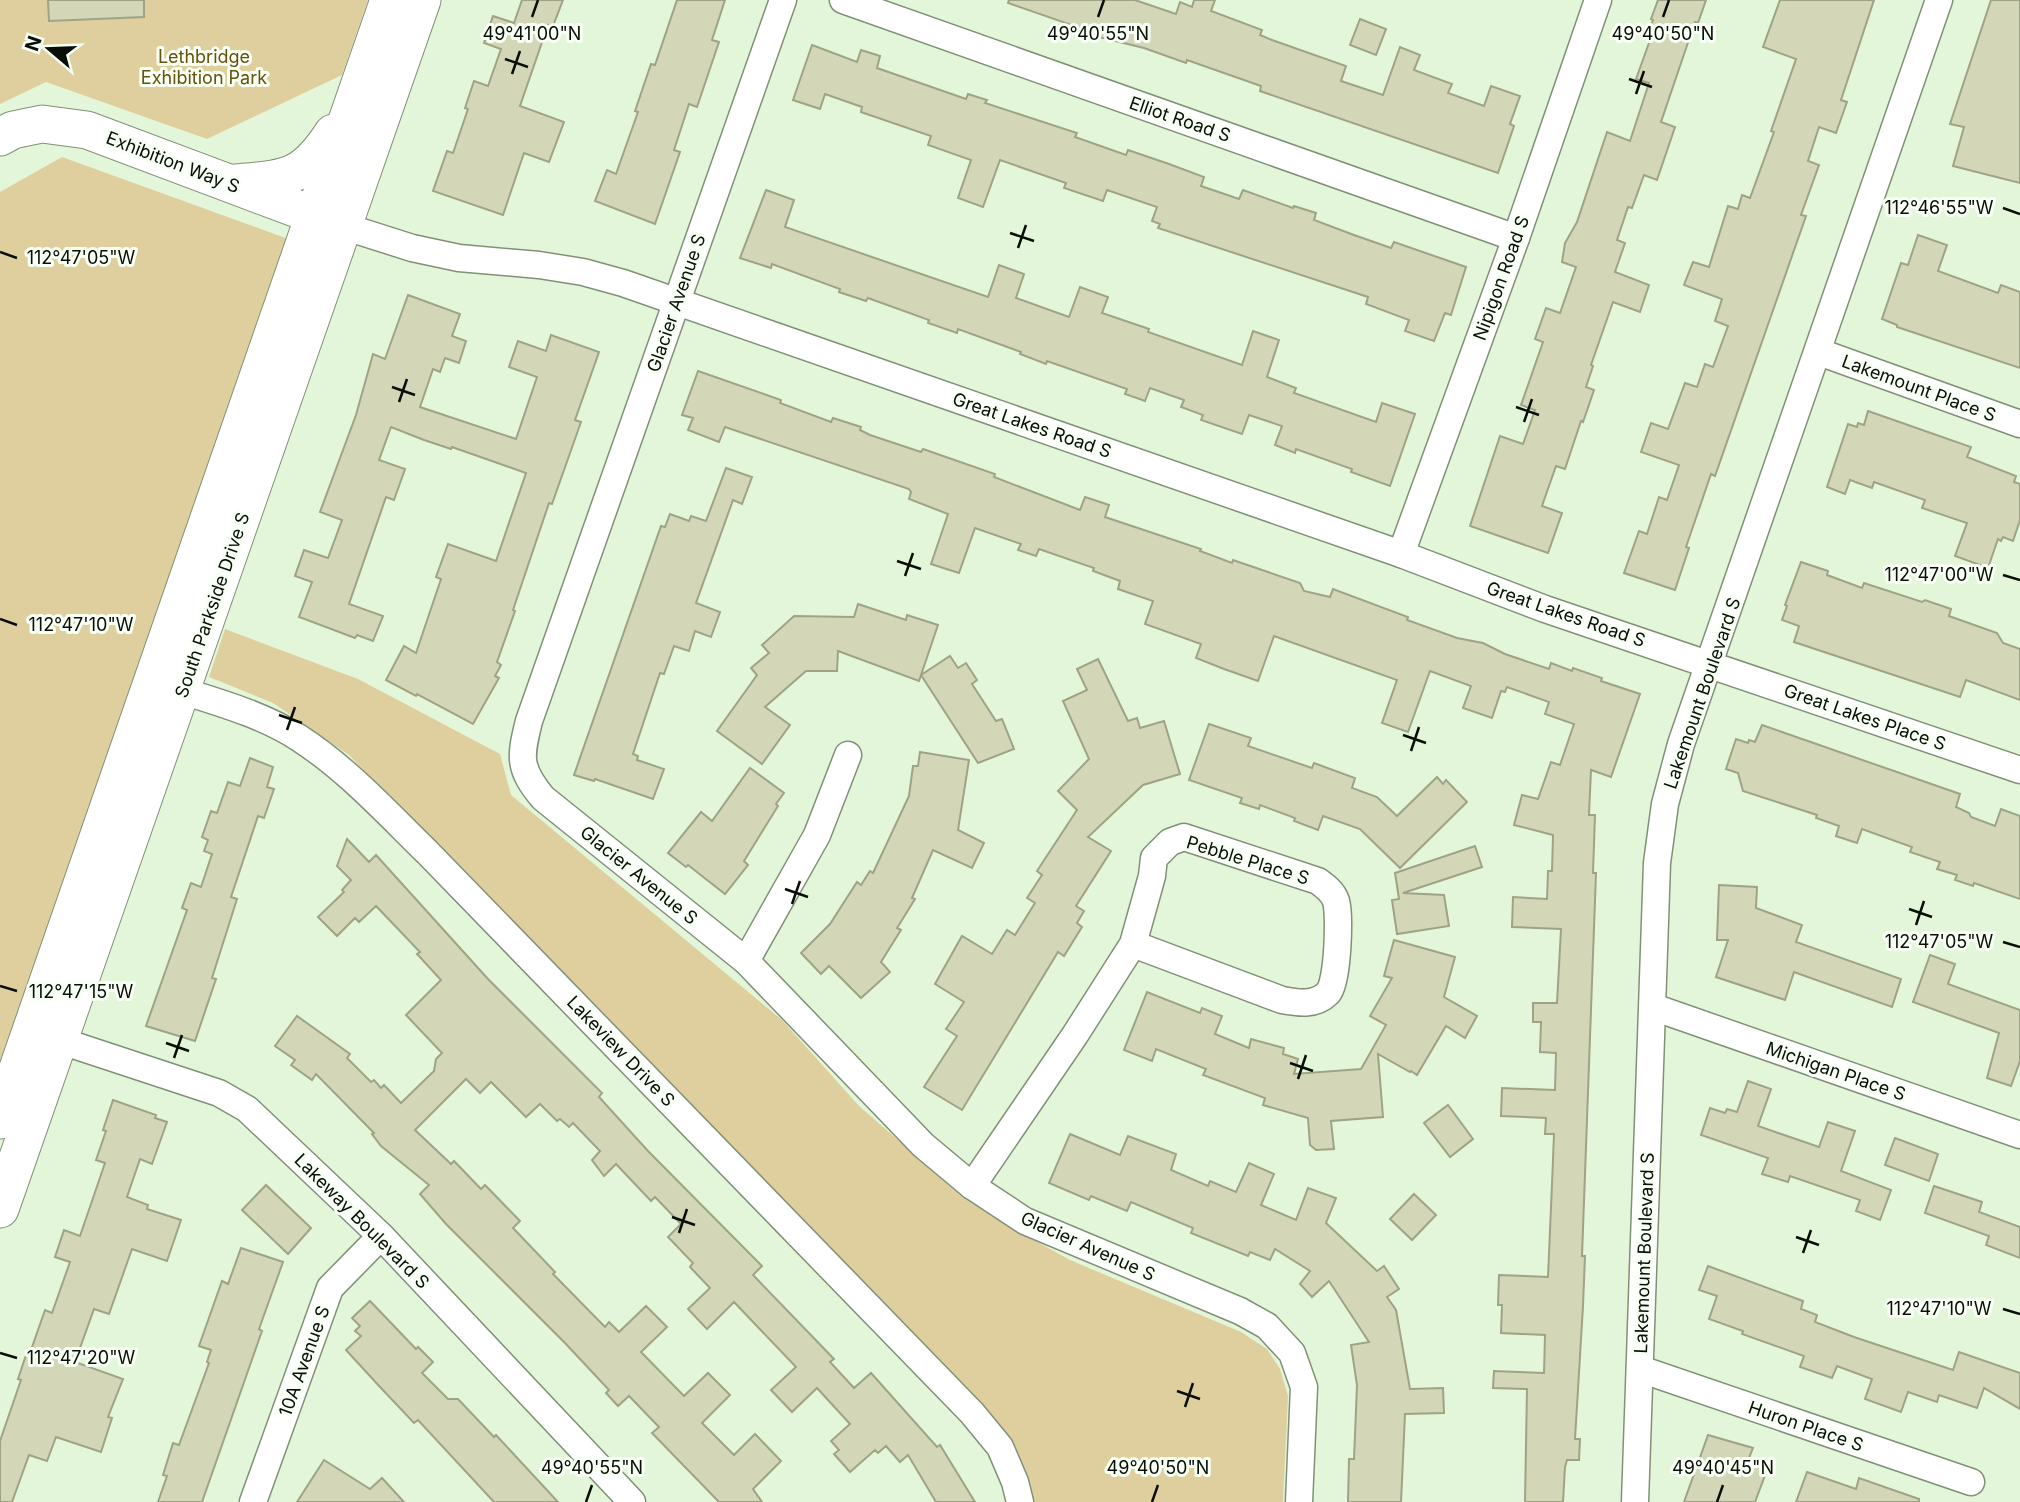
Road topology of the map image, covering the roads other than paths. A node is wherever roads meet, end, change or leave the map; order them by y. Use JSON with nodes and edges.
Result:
{"nodes":[{"id":1,"x":389,"y":0,"type":"edge"},
{"id":2,"x":422,"y":0,"type":"edge"},
{"id":3,"x":783,"y":0,"type":"edge"},
{"id":4,"x":843,"y":0,"type":"edge"},
{"id":5,"x":1598,"y":0,"type":"edge"},
{"id":6,"x":1939,"y":0,"type":"edge"},
{"id":7,"x":351,"y":106,"type":"junction"},
{"id":8,"x":0,"y":136,"type":"edge"},
{"id":9,"x":229,"y":184,"type":"junction"},
{"id":10,"x":328,"y":221,"type":"junction"},
{"id":11,"x":1516,"y":238,"type":"junction"},
{"id":12,"x":676,"y":301,"type":"junction"},
{"id":13,"x":1819,"y":352,"type":"junction"},
{"id":14,"x":2020,"y":424,"type":"edge"},
{"id":15,"x":1401,"y":554,"type":"junction"},
{"id":16,"x":1711,"y":664,"type":"junction"},
{"id":17,"x":167,"y":686,"type":"junction"},
{"id":18,"x":848,"y":755,"type":"dead end"},
{"id":19,"x":2020,"y":771,"type":"edge"},
{"id":20,"x":1133,"y":944,"type":"junction"},
{"id":21,"x":746,"y":961,"type":"junction"},
{"id":22,"x":1653,"y":1007,"type":"junction"},
{"id":23,"x":45,"y":1036,"type":"junction"},
{"id":24,"x":0,"y":1121,"type":"edge"},
{"id":25,"x":2020,"y":1135,"type":"edge"},
{"id":26,"x":972,"y":1186,"type":"junction"},
{"id":27,"x":0,"y":1209,"type":"edge"},
{"id":28,"x":381,"y":1236,"type":"junction"},
{"id":29,"x":1640,"y":1369,"type":"junction"},
{"id":30,"x":1971,"y":1482,"type":"dead end"},
{"id":31,"x":253,"y":1502,"type":"edge"},
{"id":32,"x":632,"y":1502,"type":"edge"},
{"id":33,"x":1020,"y":1502,"type":"edge"},
{"id":34,"x":1299,"y":1502,"type":"edge"},
{"id":35,"x":1635,"y":1502,"type":"edge"}],
"edges":[{"from":1,"to":7,"type":"main road","name":"South Parkside Drive S"},
{"from":2,"to":10,"type":"main road","name":"South Parkside Drive S"},
{"from":3,"to":12,"type":"street","name":"Glacier Avenue S"},
{"from":4,"to":11,"type":"street","name":"Elliot Road S"},
{"from":5,"to":11,"type":"street","name":"Nipigon Road S"},
{"from":6,"to":13,"type":"street","name":"Lakemount Boulevard S"},
{"from":7,"to":9,"type":"main road"},
{"from":7,"to":10,"type":"main road","name":"South Parkside Drive S"},
{"from":8,"to":9,"type":"main road","name":"Exhibition Way S"},
{"from":9,"to":10,"type":"main road","name":"Exhibition Way S"},
{"from":10,"to":12,"type":"street","name":"Great Lakes Road S"},
{"from":10,"to":17,"type":"main road","name":"South Parkside Drive S"},
{"from":11,"to":15,"type":"street","name":"Nipigon Road S"},
{"from":12,"to":15,"type":"street","name":"Great Lakes Road S"},
{"from":12,"to":21,"type":"street","name":"Glacier Avenue S"},
{"from":13,"to":14,"type":"street","name":"Lakemount Place S"},
{"from":13,"to":16,"type":"street","name":"Lakemount Boulevard S"},
{"from":15,"to":16,"type":"street","name":"Great Lakes Road S"},
{"from":16,"to":19,"type":"street","name":"Great Lakes Place S"},
{"from":16,"to":22,"type":"street","name":"Lakemount Boulevard S"},
{"from":17,"to":23,"type":"main road","name":"South Parkside Drive S"},
{"from":17,"to":33,"type":"street","name":"Lakeview Drive S"},
{"from":18,"to":21,"type":"street"},
{"from":20,"to":20,"type":"street","name":"Pebble Place S"},
{"from":20,"to":26,"type":"street","name":"Pebble Place S"},
{"from":21,"to":26,"type":"street","name":"Glacier Avenue S"},
{"from":22,"to":25,"type":"street","name":"Michigan Place S"},
{"from":22,"to":29,"type":"street","name":"Lakemount Boulevard S"},
{"from":23,"to":24,"type":"main road","name":"South Parkside Drive S"},
{"from":23,"to":27,"type":"main road","name":"South Parkside Drive S"},
{"from":23,"to":28,"type":"street","name":"Lakeway Boulevard S"},
{"from":26,"to":34,"type":"street","name":"Glacier Avenue S"},
{"from":28,"to":31,"type":"street","name":"10A Avenue S"},
{"from":28,"to":32,"type":"street","name":"Lakeway Boulevard S"},
{"from":29,"to":30,"type":"street","name":"Huron Place S"},
{"from":29,"to":35,"type":"street","name":"Lakemount Boulevard S"}]}
